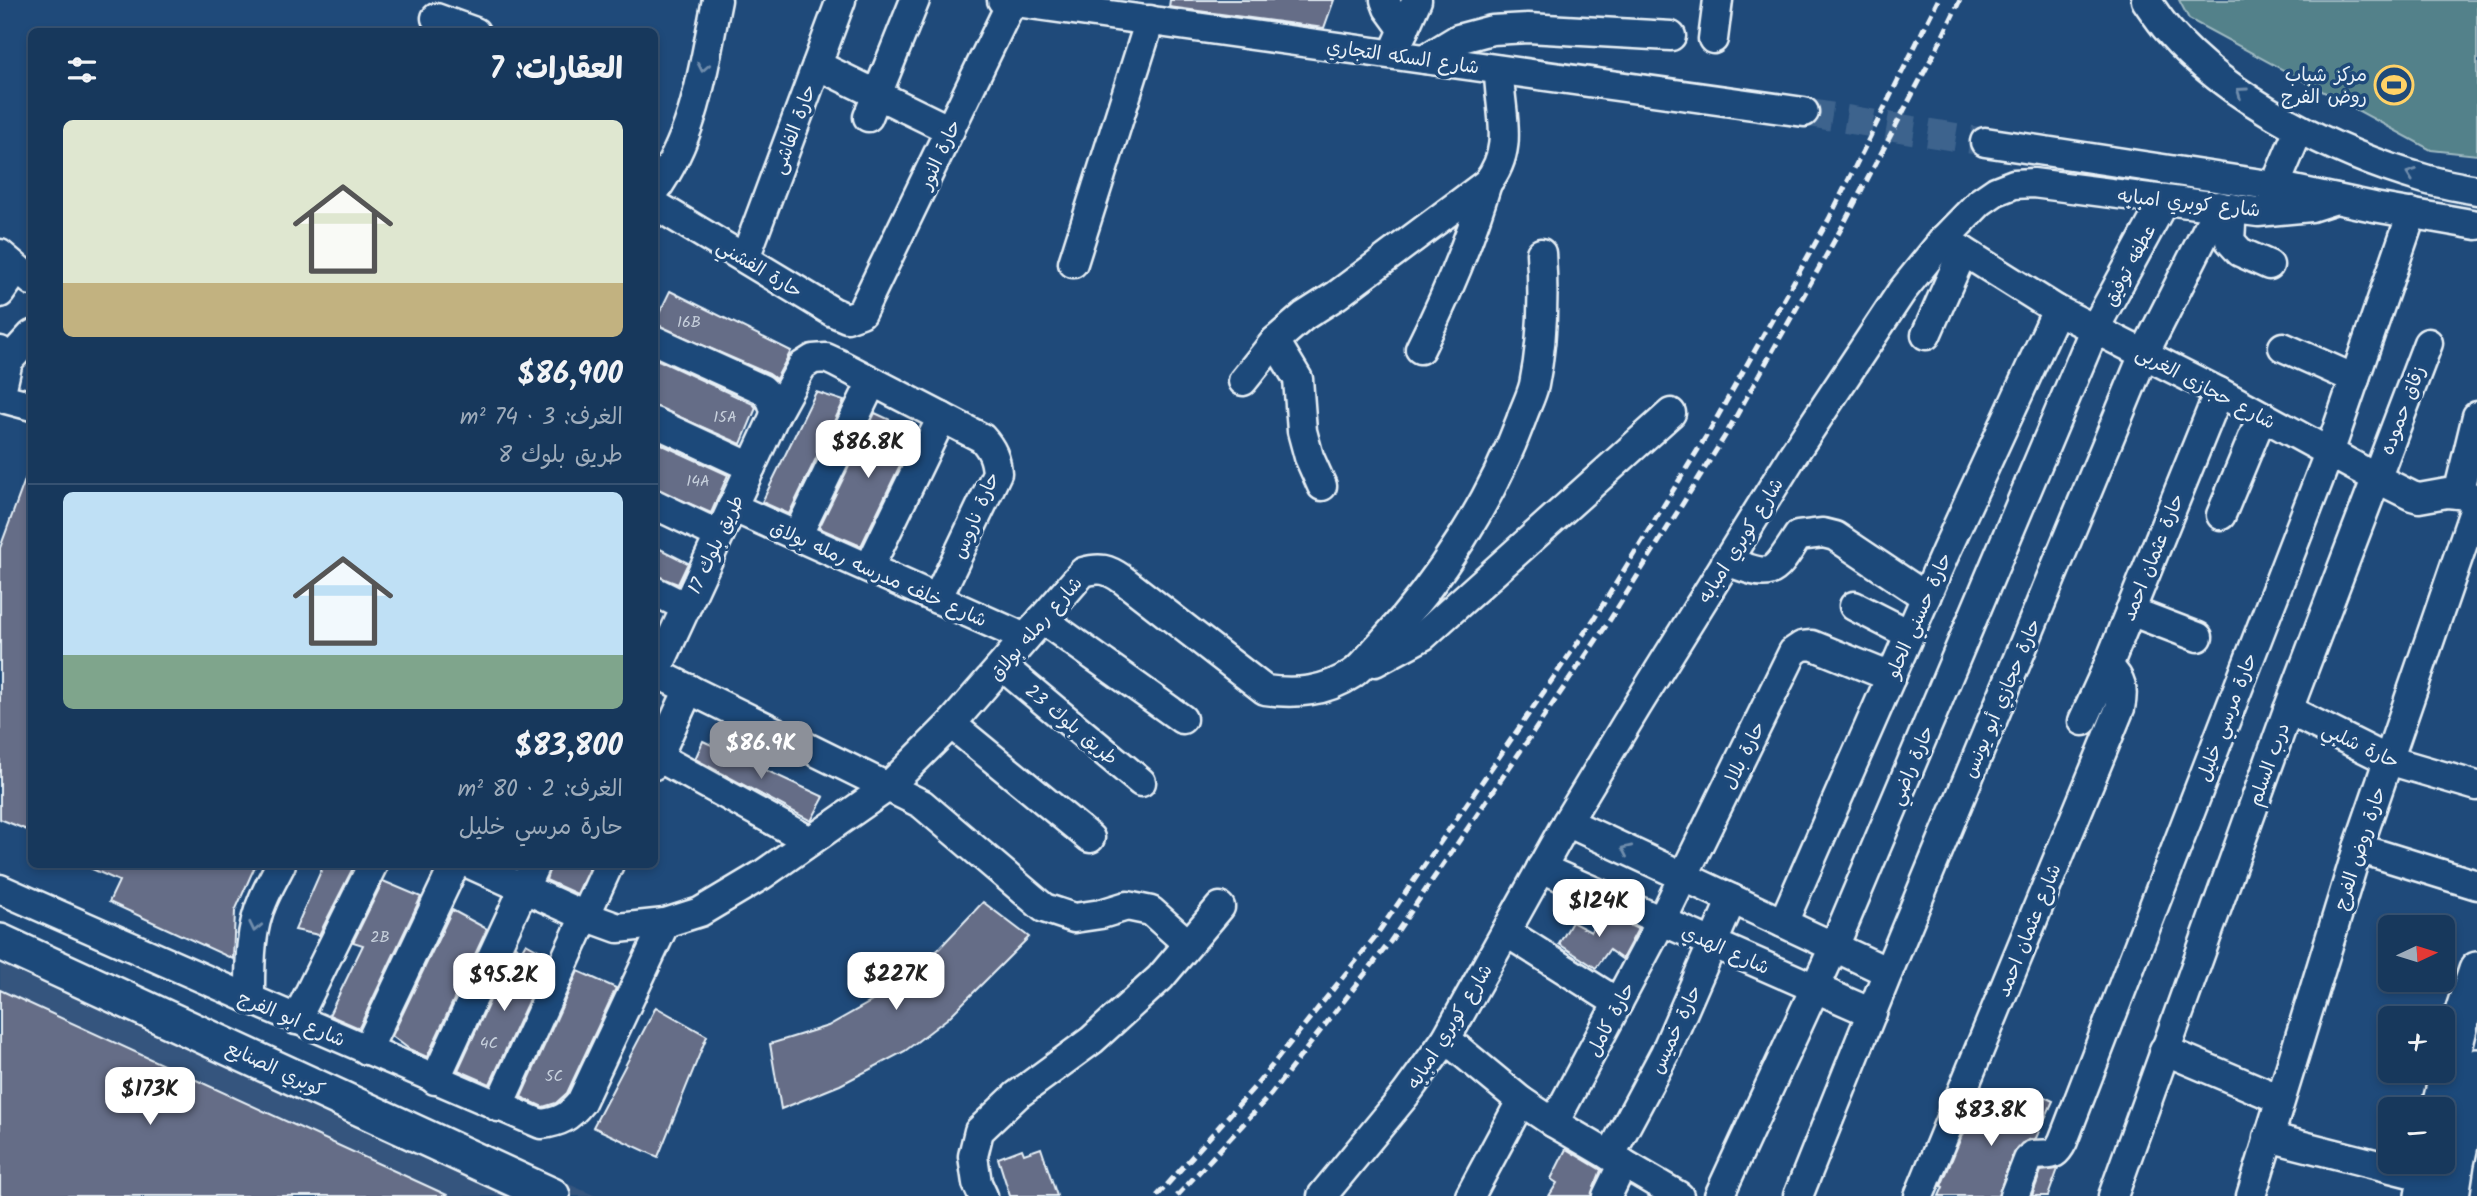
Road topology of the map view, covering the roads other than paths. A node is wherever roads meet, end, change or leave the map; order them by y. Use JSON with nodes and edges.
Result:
{"nodes":[{"id":1,"x":717,"y":0,"type":"edge"},
{"id":2,"x":841,"y":0,"type":"edge"},
{"id":3,"x":915,"y":0,"type":"edge"},
{"id":4,"x":1385,"y":0,"type":"edge"},
{"id":5,"x":1417,"y":0,"type":"edge"},
{"id":6,"x":1718,"y":0,"type":"edge"},
{"id":7,"x":2146,"y":0,"type":"edge"},
{"id":8,"x":1007,"y":1,"type":"edge"},
{"id":9,"x":437,"y":17,"type":"edge"},
{"id":10,"x":1150,"y":20,"type":"junction"},
{"id":11,"x":465,"y":28,"type":"edge"},
{"id":12,"x":1671,"y":36,"type":"dead end"},
{"id":13,"x":1713,"y":39,"type":"dead end"},
{"id":14,"x":1398,"y":42,"type":"junction"},
{"id":15,"x":1425,"y":59,"type":"junction"},
{"id":16,"x":817,"y":65,"type":"junction"},
{"id":17,"x":1499,"y":70,"type":"junction"},
{"id":18,"x":873,"y":106,"type":"junction"},
{"id":19,"x":1804,"y":113,"type":"tunnel mouth"},
{"id":20,"x":2298,"y":129,"type":"junction"},
{"id":21,"x":950,"y":130,"type":"junction"},
{"id":22,"x":1985,"y":142,"type":"tunnel mouth"},
{"id":23,"x":1487,"y":183,"type":"junction"},
{"id":24,"x":658,"y":186,"type":"edge"},
{"id":25,"x":2275,"y":186,"type":"junction"},
{"id":26,"x":2477,"y":190,"type":"edge"},
{"id":27,"x":2336,"y":199,"type":"junction"},
{"id":28,"x":2164,"y":201,"type":"junction"},
{"id":29,"x":658,"y":206,"type":"edge"},
{"id":30,"x":2226,"y":207,"type":"junction"},
{"id":31,"x":2412,"y":213,"type":"junction"},
{"id":32,"x":2477,"y":225,"type":"edge"},
{"id":33,"x":1954,"y":245,"type":"junction"},
{"id":34,"x":1541,"y":253,"type":"dead end"},
{"id":35,"x":745,"y":258,"type":"junction"},
{"id":36,"x":1073,"y":263,"type":"dead end"},
{"id":37,"x":2269,"y":265,"type":"dead end"},
{"id":38,"x":16,"y":268,"type":"edge"},
{"id":39,"x":0,"y":293,"type":"edge"},
{"id":40,"x":866,"y":307,"type":"joint"},
{"id":41,"x":2057,"y":310,"type":"junction"},
{"id":42,"x":2094,"y":330,"type":"junction"},
{"id":43,"x":1926,"y":335,"type":"dead end"},
{"id":44,"x":28,"y":338,"type":"edge"},
{"id":45,"x":1275,"y":341,"type":"junction"},
{"id":46,"x":658,"y":342,"type":"edge"},
{"id":47,"x":2428,"y":342,"type":"dead end"},
{"id":48,"x":2283,"y":347,"type":"dead end"},
{"id":49,"x":1420,"y":349,"type":"dead end"},
{"id":50,"x":2144,"y":354,"type":"junction"},
{"id":51,"x":4,"y":356,"type":"edge"},
{"id":52,"x":2355,"y":379,"type":"junction"},
{"id":53,"x":872,"y":382,"type":"junction"},
{"id":54,"x":1243,"y":382,"type":"dead end"},
{"id":55,"x":2219,"y":392,"type":"junction"},
{"id":56,"x":28,"y":405,"type":"edge"},
{"id":57,"x":1671,"y":413,"type":"dead end"},
{"id":58,"x":775,"y":415,"type":"junction"},
{"id":59,"x":2262,"y":416,"type":"junction"},
{"id":60,"x":2477,"y":416,"type":"edge"},
{"id":61,"x":942,"y":417,"type":"junction"},
{"id":62,"x":658,"y":424,"type":"edge"},
{"id":63,"x":2329,"y":453,"type":"junction"},
{"id":64,"x":751,"y":467,"type":"junction"},
{"id":65,"x":2376,"y":478,"type":"junction"},
{"id":66,"x":1322,"y":486,"type":"dead end"},
{"id":67,"x":2466,"y":498,"type":"junction"},
{"id":68,"x":658,"y":506,"type":"edge"},
{"id":69,"x":732,"y":507,"type":"junction"},
{"id":70,"x":2221,"y":515,"type":"dead end"},
{"id":71,"x":719,"y":535,"type":"junction"},
{"id":72,"x":797,"y":536,"type":"junction"},
{"id":73,"x":1726,"y":561,"type":"junction"},
{"id":74,"x":869,"y":568,"type":"junction"},
{"id":75,"x":658,"y":593,"type":"edge"},
{"id":76,"x":1926,"y":597,"type":"junction"},
{"id":77,"x":937,"y":599,"type":"junction"},
{"id":78,"x":1854,"y":606,"type":"dead end"},
{"id":79,"x":686,"y":607,"type":"junction"},
{"id":80,"x":2130,"y":611,"type":"junction"},
{"id":81,"x":1034,"y":629,"type":"junction"},
{"id":82,"x":1909,"y":634,"type":"junction"},
{"id":83,"x":2198,"y":637,"type":"dead end"},
{"id":84,"x":658,"y":666,"type":"edge"},
{"id":85,"x":1002,"y":666,"type":"junction"},
{"id":86,"x":2108,"y":666,"type":"junction"},
{"id":87,"x":1354,"y":673,"type":"junction"},
{"id":88,"x":658,"y":674,"type":"edge"},
{"id":89,"x":1891,"y":677,"type":"junction"},
{"id":90,"x":689,"y":689,"type":"junction"},
{"id":91,"x":2288,"y":710,"type":"junction"},
{"id":92,"x":1182,"y":719,"type":"dead end"},
{"id":93,"x":2083,"y":720,"type":"dead end"},
{"id":94,"x":951,"y":724,"type":"junction"},
{"id":95,"x":658,"y":757,"type":"edge"},
{"id":96,"x":2388,"y":760,"type":"junction"},
{"id":97,"x":658,"y":762,"type":"edge"},
{"id":98,"x":1141,"y":782,"type":"dead end"},
{"id":99,"x":889,"y":786,"type":"junction"},
{"id":100,"x":2477,"y":786,"type":"edge"},
{"id":101,"x":1567,"y":822,"type":"junction"},
{"id":102,"x":1090,"y":838,"type":"dead end"},
{"id":103,"x":810,"y":841,"type":"junction"},
{"id":104,"x":2358,"y":848,"type":"junction"},
{"id":105,"x":279,"y":868,"type":"edge"},
{"id":106,"x":371,"y":868,"type":"edge"},
{"id":107,"x":453,"y":868,"type":"edge"},
{"id":108,"x":488,"y":868,"type":"edge"},
{"id":109,"x":607,"y":868,"type":"edge"},
{"id":110,"x":1541,"y":868,"type":"junction"},
{"id":111,"x":1683,"y":876,"type":"junction"},
{"id":112,"x":530,"y":877,"type":"edge"},
{"id":113,"x":2477,"y":885,"type":"edge"},
{"id":114,"x":0,"y":889,"type":"edge"},
{"id":115,"x":1732,"y":900,"type":"junction"},
{"id":116,"x":1220,"y":907,"type":"dead end"},
{"id":117,"x":585,"y":916,"type":"junction"},
{"id":118,"x":1662,"y":920,"type":"junction"},
{"id":119,"x":666,"y":923,"type":"junction"},
{"id":120,"x":1783,"y":923,"type":"junction"},
{"id":121,"x":1506,"y":932,"type":"junction"},
{"id":122,"x":0,"y":942,"type":"edge"},
{"id":123,"x":1714,"y":943,"type":"junction"},
{"id":124,"x":1188,"y":944,"type":"junction"},
{"id":125,"x":1834,"y":947,"type":"junction"},
{"id":126,"x":2477,"y":970,"type":"edge"},
{"id":127,"x":1888,"y":972,"type":"junction"},
{"id":128,"x":1816,"y":988,"type":"junction"},
{"id":129,"x":250,"y":999,"type":"junction"},
{"id":130,"x":1618,"y":1003,"type":"junction"},
{"id":131,"x":1872,"y":1013,"type":"junction"},
{"id":132,"x":296,"y":1020,"type":"junction"},
{"id":133,"x":1446,"y":1039,"type":"junction"},
{"id":134,"x":367,"y":1050,"type":"junction"},
{"id":135,"x":2164,"y":1050,"type":"junction"},
{"id":136,"x":2477,"y":1067,"type":"edge"},
{"id":137,"x":435,"y":1080,"type":"junction"},
{"id":138,"x":2443,"y":1097,"type":"edge"},
{"id":139,"x":2280,"y":1099,"type":"junction"},
{"id":140,"x":1521,"y":1101,"type":"junction"},
{"id":141,"x":498,"y":1107,"type":"junction"},
{"id":142,"x":1554,"y":1123,"type":"junction"},
{"id":143,"x":2269,"y":1137,"type":"junction"},
{"id":144,"x":1617,"y":1160,"type":"junction"},
{"id":145,"x":2432,"y":1183,"type":"edge"},
{"id":146,"x":552,"y":1196,"type":"edge"},
{"id":147,"x":983,"y":1196,"type":"edge"},
{"id":148,"x":1322,"y":1196,"type":"edge"},
{"id":149,"x":1470,"y":1196,"type":"edge"},
{"id":150,"x":1607,"y":1196,"type":"edge"},
{"id":151,"x":1679,"y":1196,"type":"edge"},
{"id":152,"x":1719,"y":1196,"type":"edge"},
{"id":153,"x":1798,"y":1196,"type":"edge"},
{"id":154,"x":1919,"y":1196,"type":"edge"},
{"id":155,"x":2014,"y":1196,"type":"edge"},
{"id":156,"x":2113,"y":1196,"type":"edge"},
{"id":157,"x":2250,"y":1196,"type":"edge"}],
"edges":[{"from":1,"to":24,"type":"street","one_way":true},
{"from":2,"to":16,"type":"street","name":"حارة الفاشى"},
{"from":3,"to":18,"type":"street"},
{"from":4,"to":14,"type":"street"},
{"from":5,"to":14,"type":"street"},
{"from":6,"to":13,"type":"street"},
{"from":20,"to":7,"type":"street","one_way":true},
{"from":8,"to":10,"type":"street","name":"شارع السكه التجاري"},
{"from":8,"to":21,"type":"street","name":"حارة النور"},
{"from":9,"to":11,"type":"street"},
{"from":10,"to":14,"type":"street","name":"شارع السكه التجاري"},
{"from":10,"to":36,"type":"street"},
{"from":12,"to":15,"type":"street"},
{"from":14,"to":15,"type":"street","name":"شارع السكه التجاري"},
{"from":15,"to":17,"type":"street","name":"شارع السكه التجاري"},
{"from":16,"to":18,"type":"street"},
{"from":16,"to":35,"type":"street","name":"حارة الفاشى"},
{"from":17,"to":19,"type":"street","name":"شارع السكه التجاري"},
{"from":17,"to":23,"type":"street"},
{"from":18,"to":21,"type":"street"},
{"from":20,"to":25,"type":"street"},
{"from":26,"to":20,"type":"street","one_way":true},
{"from":21,"to":40,"type":"street","name":"حارة النور"},
{"from":22,"to":25,"type":"street","name":"شارع كوبري امبابه"},
{"from":23,"to":45,"type":"street"},
{"from":23,"to":49,"type":"street"},
{"from":25,"to":27,"type":"street","name":"شارع كوبري امبابه"},
{"from":27,"to":30,"type":"street","name":"شارع كوبري امبابه"},
{"from":27,"to":31,"type":"street","name":"شارع كوبري امبابه"},
{"from":28,"to":30,"type":"street","name":"شارع كوبري امبابه"},
{"from":28,"to":33,"type":"street","name":"شارع كوبري امبابه"},
{"from":28,"to":42,"type":"street","name":"عطفه توفيق"},
{"from":29,"to":35,"type":"street","name":"حارة الفشني"},
{"from":30,"to":37,"type":"street"},
{"from":30,"to":50,"type":"street","name":"حارة حجازي أبو يونس"},
{"from":31,"to":32,"type":"street","name":"شارع كوبري امبابه"},
{"from":31,"to":52,"type":"street","name":"حارة مرسي خليل"},
{"from":33,"to":41,"type":"street","name":"شارع حجازى الغربى"},
{"from":33,"to":43,"type":"street"},
{"from":33,"to":73,"type":"street","name":"شارع كوبري امبابه"},
{"from":34,"to":87,"type":"street","name":"شارع رمله بولاق"},
{"from":35,"to":40,"type":"street","name":"حارة الفشني"},
{"from":38,"to":39,"type":"street"},
{"from":41,"to":42,"type":"street","name":"شارع حجازى الغربى"},
{"from":41,"to":76,"type":"street","name":"حارة حسني الحلو"},
{"from":42,"to":50,"type":"street","name":"شارع حجازى الغربى"},
{"from":42,"to":125,"type":"street","name":"حارة راضي"},
{"from":44,"to":51,"type":"street"},
{"from":45,"to":54,"type":"street"},
{"from":45,"to":66,"type":"street"},
{"from":46,"to":58,"type":"street"},
{"from":47,"to":65,"type":"street","name":"زقاق حموده"},
{"from":48,"to":52,"type":"street"},
{"from":50,"to":55,"type":"street","name":"شارع حجازى الغربى"},
{"from":50,"to":127,"type":"street","name":"حارة حجازي أبو يونس"},
{"from":51,"to":56,"type":"street"},
{"from":52,"to":63,"type":"street","name":"حارة مرسي خليل"},
{"from":53,"to":58,"type":"street","name":"حارة ناروس"},
{"from":53,"to":61,"type":"street","name":"حارة ناروس"},
{"from":53,"to":72,"type":"street"},
{"from":55,"to":59,"type":"street","name":"شارع حجازى الغربى"},
{"from":55,"to":80,"type":"street","name":"حارة عثمان احمد"},
{"from":57,"to":87,"type":"street"},
{"from":58,"to":64,"type":"street","name":"طريق بلوك 17"},
{"from":59,"to":63,"type":"street","name":"شارع حجازى الغربى"},
{"from":59,"to":70,"type":"street"},
{"from":60,"to":67,"type":"street","name":"حارة روض الفرج"},
{"from":61,"to":74,"type":"street"},
{"from":61,"to":77,"type":"street","name":"حارة ناروس"},
{"from":62,"to":64,"type":"street"},
{"from":63,"to":65,"type":"street","name":"شارع حجازى الغربى"},
{"from":63,"to":155,"type":"street","name":"حارة مرسي خليل"},
{"from":64,"to":69,"type":"street","name":"طريق بلوك 17"},
{"from":65,"to":67,"type":"street","name":"شارع حجازى الغربى"},
{"from":65,"to":91,"type":"street","name":"درب السلم"},
{"from":67,"to":96,"type":"street","name":"حارة روض الفرج"},
{"from":68,"to":71,"type":"street"},
{"from":69,"to":71,"type":"street","name":"طريق بلوك 17"},
{"from":69,"to":72,"type":"street","name":"شارع خلف مدرسه رمله بولاق"},
{"from":71,"to":79,"type":"street","name":"طريق بلوك 17"},
{"from":72,"to":74,"type":"street","name":"شارع خلف مدرسه رمله بولاق"},
{"from":73,"to":76,"type":"street"},
{"from":73,"to":101,"type":"street","name":"شارع كوبري امبابه"},
{"from":74,"to":77,"type":"street","name":"شارع خلف مدرسه رمله بولاق"},
{"from":75,"to":79,"type":"street"},
{"from":76,"to":82,"type":"street","name":"حارة حسني الحلو"},
{"from":77,"to":81,"type":"street","name":"شارع خلف مدرسه رمله بولاق"},
{"from":78,"to":82,"type":"street"},
{"from":79,"to":84,"type":"street","name":"طريق بلوك 17"},
{"from":80,"to":83,"type":"street"},
{"from":80,"to":86,"type":"street","name":"حارة عثمان احمد"},
{"from":81,"to":85,"type":"street","name":"شارع رمله بولاق"},
{"from":81,"to":87,"type":"street","name":"شارع رمله بولاق"},
{"from":81,"to":92,"type":"street","name":"شارع خلف مدرسه رمله بولاق"},
{"from":82,"to":89,"type":"street","name":"حارة حسني الحلو"},
{"from":85,"to":94,"type":"street","name":"شارع رمله بولاق"},
{"from":85,"to":98,"type":"street","name":"طريق بلوك 23"},
{"from":86,"to":93,"type":"street","name":"حارة عثمان احمد"},
{"from":86,"to":154,"type":"street","name":"شارع عثمان احمد"},
{"from":88,"to":90,"type":"street"},
{"from":89,"to":111,"type":"street","name":"حارة بلال"},
{"from":89,"to":120,"type":"street","name":"حارة حسني الحلو"},
{"from":90,"to":95,"type":"street"},
{"from":90,"to":99,"type":"street"},
{"from":91,"to":96,"type":"street","name":"حارة شلبي"},
{"from":91,"to":135,"type":"street","name":"درب السلم"},
{"from":94,"to":99,"type":"street","name":"شارع رمله بولاق"},
{"from":94,"to":102,"type":"street"},
{"from":96,"to":100,"type":"street","name":"حارة شلبي"},
{"from":96,"to":104,"type":"street","name":"حارة روض الفرج"},
{"from":97,"to":103,"type":"street"},
{"from":99,"to":103,"type":"street","name":"شارع رمله بولاق"},
{"from":99,"to":124,"type":"street"},
{"from":101,"to":110,"type":"street","name":"شارع كوبري امبابه"},
{"from":111,"to":101,"type":"street","one_way":true},
{"from":103,"to":119,"type":"street","name":"شارع رمله بولاق"},
{"from":104,"to":113,"type":"street"},
{"from":104,"to":139,"type":"street","name":"حارة روض الفرج"},
{"from":105,"to":129,"type":"street","one_way":true},
{"from":106,"to":132,"type":"street"},
{"from":107,"to":134,"type":"street"},
{"from":108,"to":112,"type":"street","name":"شارع رمله بولاق"},
{"from":109,"to":117,"type":"street"},
{"from":110,"to":118,"type":"street","name":"شارع الهدي"},
{"from":110,"to":121,"type":"street","name":"شارع كوبري امبابه"},
{"from":111,"to":115,"type":"street"},
{"from":111,"to":118,"type":"street","name":"حارة كامل"},
{"from":112,"to":117,"type":"street","name":"شارع رمله بولاق"},
{"from":112,"to":137,"type":"street"},
{"from":114,"to":129,"type":"street","name":"شارع ابو الفرج"},
{"from":115,"to":120,"type":"street"},
{"from":115,"to":123,"type":"street","name":"حارة خميس"},
{"from":116,"to":124,"type":"street"},
{"from":117,"to":119,"type":"street","name":"شارع رمله بولاق"},
{"from":117,"to":141,"type":"street"},
{"from":118,"to":123,"type":"street","name":"شارع الهدي"},
{"from":118,"to":130,"type":"street","name":"حارة كامل"},
{"from":119,"to":141,"type":"street","name":"شارع ابو الفرج"},
{"from":120,"to":125,"type":"street"},
{"from":121,"to":130,"type":"street"},
{"from":121,"to":133,"type":"street","name":"شارع كوبري امبابه"},
{"from":122,"to":146,"type":"main road","name":"كوبري الصنايع"},
{"from":123,"to":128,"type":"street","name":"شارع الهدي"},
{"from":123,"to":144,"type":"street","name":"حارة خميس"},
{"from":124,"to":147,"type":"street"},
{"from":125,"to":127,"type":"street"},
{"from":125,"to":128,"type":"street","name":"حارة راضي"},
{"from":126,"to":138,"type":"main road"},
{"from":127,"to":131,"type":"street","name":"حارة حجازي أبو يونس"},
{"from":128,"to":131,"type":"street","name":"شارع الهدي"},
{"from":128,"to":152,"type":"street","name":"حارة راضي"},
{"from":129,"to":132,"type":"street","name":"شارع ابو الفرج"},
{"from":130,"to":142,"type":"street","name":"حارة كامل"},
{"from":131,"to":153,"type":"street","name":"حارة حجازي أبو يونس"},
{"from":132,"to":134,"type":"street","name":"شارع ابو الفرج"},
{"from":133,"to":140,"type":"street"},
{"from":133,"to":148,"type":"street","name":"شارع كوبري امبابه"},
{"from":134,"to":137,"type":"street","name":"شارع ابو الفرج"},
{"from":135,"to":139,"type":"street"},
{"from":135,"to":156,"type":"street","name":"درب السلم"},
{"from":136,"to":145,"type":"main road"},
{"from":137,"to":141,"type":"street","name":"شارع ابو الفرج"},
{"from":139,"to":143,"type":"street","name":"حارة روض الفرج"},
{"from":140,"to":142,"type":"street"},
{"from":140,"to":149,"type":"street"},
{"from":142,"to":144,"type":"street"},
{"from":143,"to":145,"type":"street"},
{"from":143,"to":157,"type":"street","name":"حارة روض الفرج"},
{"from":144,"to":150,"type":"street","name":"حارة خميس"},
{"from":144,"to":151,"type":"street"}]}
